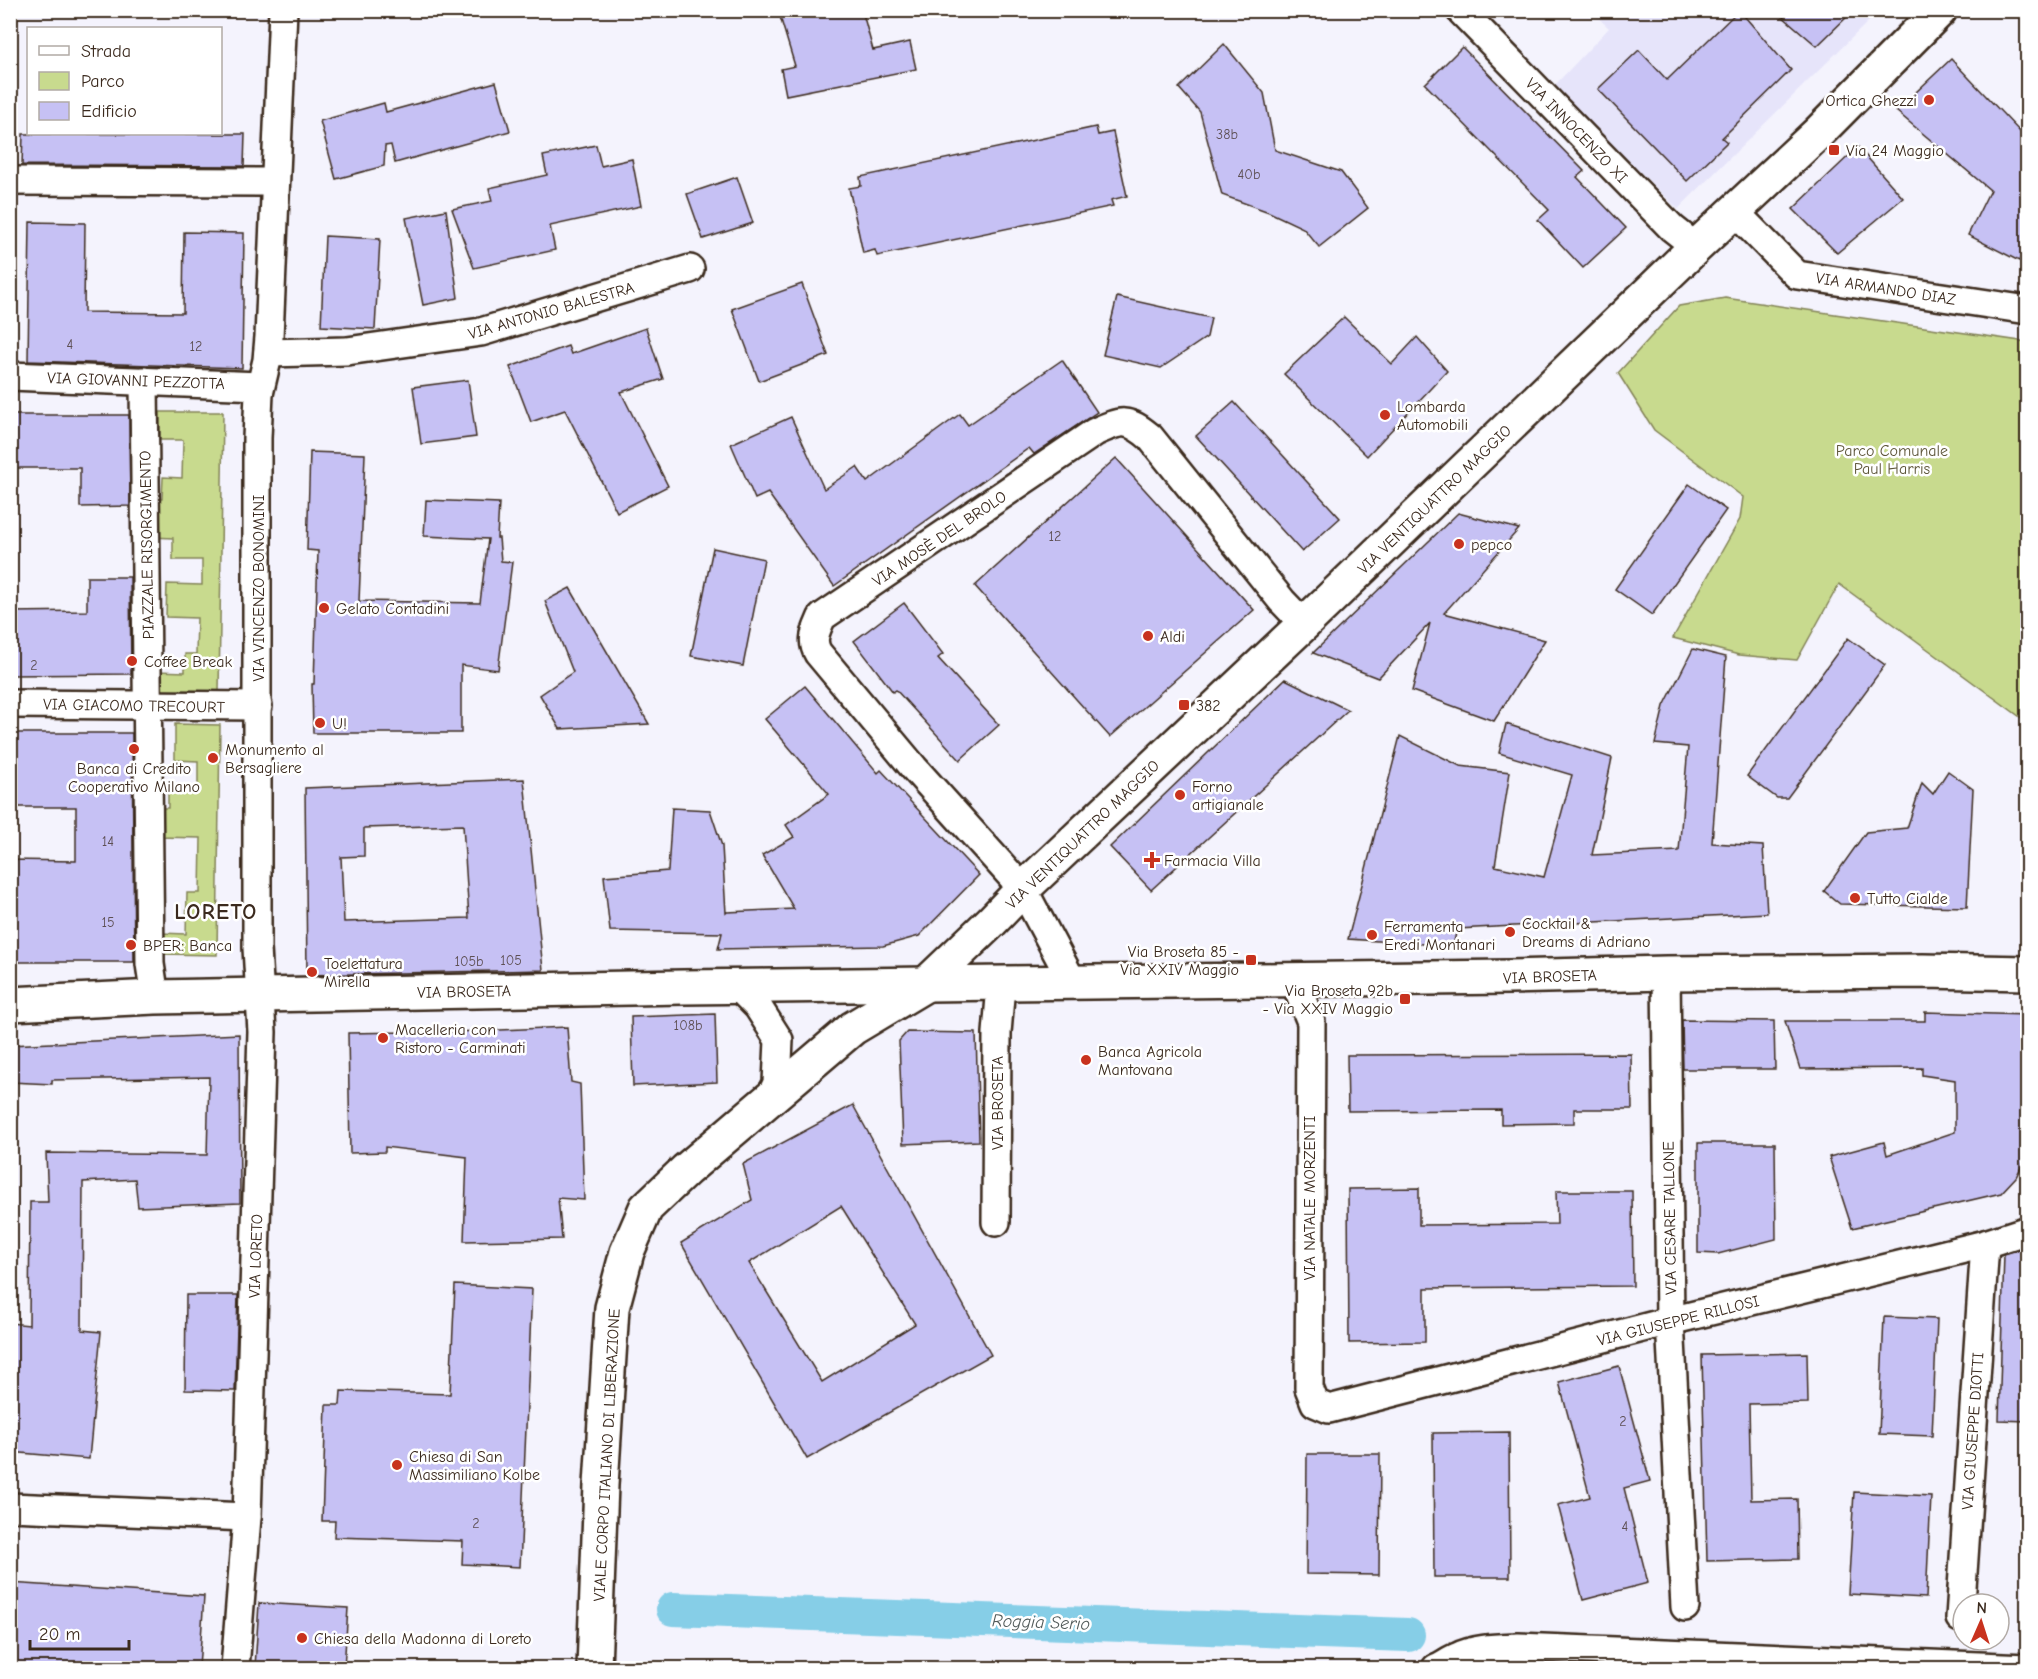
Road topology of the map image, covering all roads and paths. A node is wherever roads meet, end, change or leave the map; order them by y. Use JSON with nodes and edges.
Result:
{"nodes":[{"id":1,"x":283,"y":10,"type":"edge"},
{"id":2,"x":1460,"y":10,"type":"edge"},
{"id":3,"x":1940,"y":10,"type":"edge"},
{"id":4,"x":10,"y":181,"type":"edge"},
{"id":5,"x":275,"y":182,"type":"junction"},
{"id":6,"x":1734,"y":212,"type":"junction"},
{"id":7,"x":1696,"y":247,"type":"junction"},
{"id":8,"x":690,"y":269,"type":"dead end"},
{"id":9,"x":2028,"y":310,"type":"edge"},
{"id":10,"x":268,"y":353,"type":"junction"},
{"id":11,"x":10,"y":376,"type":"edge"},
{"id":12,"x":144,"y":381,"type":"junction"},
{"id":13,"x":261,"y":386,"type":"junction"},
{"id":14,"x":1304,"y":624,"type":"junction"},
{"id":15,"x":10,"y":704,"type":"edge"},
{"id":16,"x":148,"y":705,"type":"junction"},
{"id":17,"x":258,"y":706,"type":"junction"},
{"id":18,"x":1023,"y":889,"type":"junction"},
{"id":19,"x":1666,"y":973,"type":"junction"},
{"id":20,"x":2028,"y":973,"type":"edge"},
{"id":21,"x":1294,"y":981,"type":"junction"},
{"id":22,"x":1073,"y":983,"type":"junction"},
{"id":23,"x":925,"y":985,"type":"junction"},
{"id":24,"x":1001,"y":985,"type":"junction"},
{"id":25,"x":738,"y":987,"type":"junction"},
{"id":26,"x":260,"y":995,"type":"junction"},
{"id":27,"x":155,"y":997,"type":"junction"},
{"id":28,"x":10,"y":1004,"type":"edge"},
{"id":29,"x":770,"y":1098,"type":"junction"},
{"id":30,"x":996,"y":1222,"type":"dead end"},
{"id":31,"x":2028,"y":1230,"type":"edge"},
{"id":32,"x":1985,"y":1244,"type":"junction"},
{"id":33,"x":1670,"y":1321,"type":"junction"},
{"id":34,"x":1329,"y":1409,"type":"joint"},
{"id":35,"x":10,"y":1507,"type":"edge"},
{"id":36,"x":248,"y":1517,"type":"junction"},
{"id":37,"x":1962,"y":1592,"type":"edge"},
{"id":38,"x":1685,"y":1607,"type":"dead end"},
{"id":39,"x":1443,"y":1667,"type":"edge"},
{"id":40,"x":235,"y":1668,"type":"edge"},
{"id":41,"x":594,"y":1668,"type":"edge"},
{"id":42,"x":2028,"y":1668,"type":"edge"}],
"edges":[{"from":1,"to":5,"type":"street","name":"VIA VINCENZO BONOMINI"},
{"from":2,"to":7,"type":"street","name":"VIA INNOCENZO XI"},
{"from":3,"to":6,"type":"street","name":"VIA VENTIQUATTRO MAGGIO"},
{"from":4,"to":5,"type":"street"},
{"from":5,"to":10,"type":"street","name":"VIA VINCENZO BONOMINI"},
{"from":6,"to":7,"type":"street","name":"VIA VENTIQUATTRO MAGGIO"},
{"from":6,"to":9,"type":"street","name":"VIA ARMANDO DIAZ"},
{"from":7,"to":14,"type":"street","name":"VIA VENTIQUATTRO MAGGIO"},
{"from":8,"to":10,"type":"street","name":"VIA ANTONIO BALESTRA"},
{"from":10,"to":13,"type":"street","name":"VIA VINCENZO BONOMINI"},
{"from":11,"to":12,"type":"street","name":"VIA GIOVANNI PEZZOTTA"},
{"from":12,"to":13,"type":"street","name":"VIA GIOVANNI PEZZOTTA"},
{"from":12,"to":16,"type":"street","name":"PIAZZALE RISORGIMENTO"},
{"from":13,"to":17,"type":"street","name":"VIA VINCENZO BONOMINI"},
{"from":14,"to":18,"type":"street","name":"VIA VENTIQUATTRO MAGGIO"},
{"from":14,"to":18,"type":"street","name":"VIA MOSÈ DEL BROLO"},
{"from":15,"to":16,"type":"street","name":"VIA GIACOMO TRECOURT"},
{"from":16,"to":17,"type":"street","name":"VIA GIACOMO TRECOURT"},
{"from":16,"to":27,"type":"street","name":"PIAZZALE RISORGIMENTO"},
{"from":17,"to":26,"type":"street","name":"VIA VINCENZO BONOMINI"},
{"from":18,"to":22,"type":"street"},
{"from":18,"to":23,"type":"street","name":"VIA VENTIQUATTRO MAGGIO"},
{"from":19,"to":20,"type":"street","name":"VIA BROSETA"},
{"from":19,"to":21,"type":"street","name":"VIA BROSETA"},
{"from":19,"to":33,"type":"street","name":"VIA CESARE TALLONE"},
{"from":21,"to":22,"type":"street","name":"VIA BROSETA"},
{"from":21,"to":34,"type":"street","name":"VIA NATALE MORZENTI"},
{"from":22,"to":24,"type":"street","name":"VIA BROSETA"},
{"from":23,"to":24,"type":"street","name":"VIA BROSETA"},
{"from":23,"to":25,"type":"street","name":"VIA BROSETA"},
{"from":23,"to":29,"type":"street","name":"VIALE CORPO ITALIANO DI LIBERAZIONE"},
{"from":24,"to":30,"type":"street","name":"VIA BROSETA"},
{"from":25,"to":26,"type":"street","name":"VIA BROSETA"},
{"from":25,"to":29,"type":"street"},
{"from":26,"to":27,"type":"street","name":"VIA BROSETA"},
{"from":26,"to":36,"type":"street","name":"VIA LORETO"},
{"from":27,"to":28,"type":"street","name":"VIA BROSETA"},
{"from":29,"to":41,"type":"street","name":"VIALE CORPO ITALIANO DI LIBERAZIONE"},
{"from":31,"to":32,"type":"street","name":"VIA GIUSEPPE RILLOSI"},
{"from":32,"to":33,"type":"street","name":"VIA GIUSEPPE RILLOSI"},
{"from":32,"to":37,"type":"street","name":"VIA GIUSEPPE DIOTTI"},
{"from":33,"to":34,"type":"street","name":"VIA GIUSEPPE RILLOSI"},
{"from":33,"to":38,"type":"street","name":"VIA CESARE TALLONE"},
{"from":35,"to":36,"type":"street"},
{"from":36,"to":40,"type":"street","name":"VIA LORETO"},
{"from":39,"to":42,"type":"street"}]}
